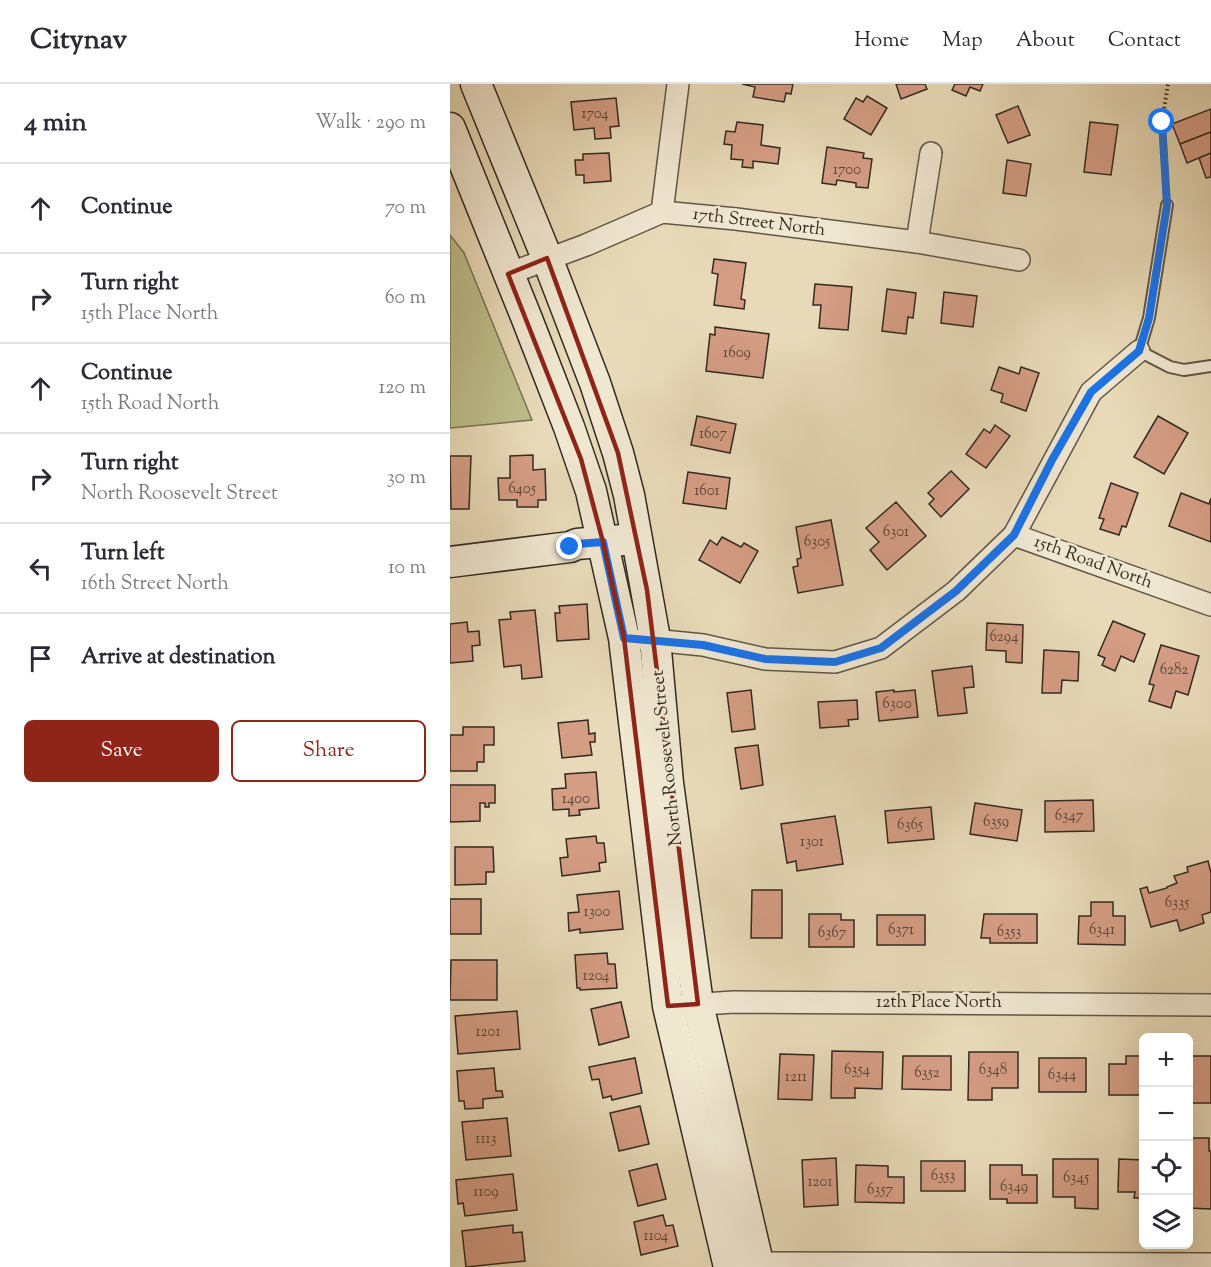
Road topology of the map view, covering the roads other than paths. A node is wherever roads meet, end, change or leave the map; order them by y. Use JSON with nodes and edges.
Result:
{"nodes":[{"id":1,"x":476,"y":84,"type":"edge"},
{"id":2,"x":678,"y":84,"type":"edge"},
{"id":3,"x":450,"y":128,"type":"edge"},
{"id":4,"x":931,"y":153,"type":"dead end"},
{"id":5,"x":1167,"y":205,"type":"road end"},
{"id":6,"x":662,"y":212,"type":"junction"},
{"id":7,"x":917,"y":242,"type":"junction"},
{"id":8,"x":547,"y":258,"type":"junction"},
{"id":9,"x":1019,"y":260,"type":"dead end"},
{"id":10,"x":508,"y":274,"type":"junction"},
{"id":11,"x":1139,"y":351,"type":"junction"},
{"id":12,"x":1211,"y":366,"type":"edge"},
{"id":13,"x":1014,"y":535,"type":"junction"},
{"id":14,"x":638,"y":538,"type":"junction"},
{"id":15,"x":603,"y":542,"type":"junction"},
{"id":16,"x":450,"y":562,"type":"edge"},
{"id":17,"x":1211,"y":604,"type":"edge"},
{"id":18,"x":624,"y":638,"type":"junction"},
{"id":19,"x":655,"y":639,"type":"junction"},
{"id":20,"x":699,"y":1004,"type":"junction"},
{"id":21,"x":1211,"y":1005,"type":"edge"},
{"id":22,"x":668,"y":1006,"type":"junction"},
{"id":23,"x":1211,"y":1264,"type":"edge"},
{"id":24,"x":728,"y":1265,"type":"edge"},
{"id":25,"x":759,"y":1265,"type":"edge"}],
"edges":[{"from":1,"to":8,"type":"main road","name":"North Roosevelt Street"},
{"from":2,"to":6,"type":"street"},
{"from":3,"to":10,"type":"main road","name":"North Roosevelt Street"},
{"from":4,"to":7,"type":"street"},
{"from":5,"to":11,"type":"lane"},
{"from":6,"to":7,"type":"street","name":"17th Street North"},
{"from":6,"to":8,"type":"street","name":"17th Street North"},
{"from":7,"to":9,"type":"street","name":"17th Street North"},
{"from":8,"to":10,"type":"street","name":"17th Street North"},
{"from":8,"to":14,"type":"main road","name":"North Roosevelt Street"},
{"from":10,"to":15,"type":"main road","name":"North Roosevelt Street"},
{"from":11,"to":12,"type":"lane"},
{"from":11,"to":13,"type":"street"},
{"from":13,"to":17,"type":"street","name":"15th Road North"},
{"from":13,"to":19,"type":"street","name":"15th Road North"},
{"from":14,"to":15,"type":"main road"},
{"from":14,"to":19,"type":"main road","name":"North Roosevelt Street"},
{"from":15,"to":16,"type":"main road"},
{"from":15,"to":18,"type":"main road","name":"North Roosevelt Street"},
{"from":18,"to":19,"type":"street","name":"15th Road North"},
{"from":18,"to":22,"type":"main road","name":"North Roosevelt Street"},
{"from":19,"to":20,"type":"main road","name":"North Roosevelt Street"},
{"from":20,"to":21,"type":"street","name":"12th Place North"},
{"from":20,"to":22,"type":"street","name":"12th Place North"},
{"from":20,"to":25,"type":"main road","name":"North Roosevelt Street"},
{"from":22,"to":24,"type":"main road","name":"North Roosevelt Street"},
{"from":23,"to":25,"type":"street"},
{"from":24,"to":25,"type":"street"}]}
